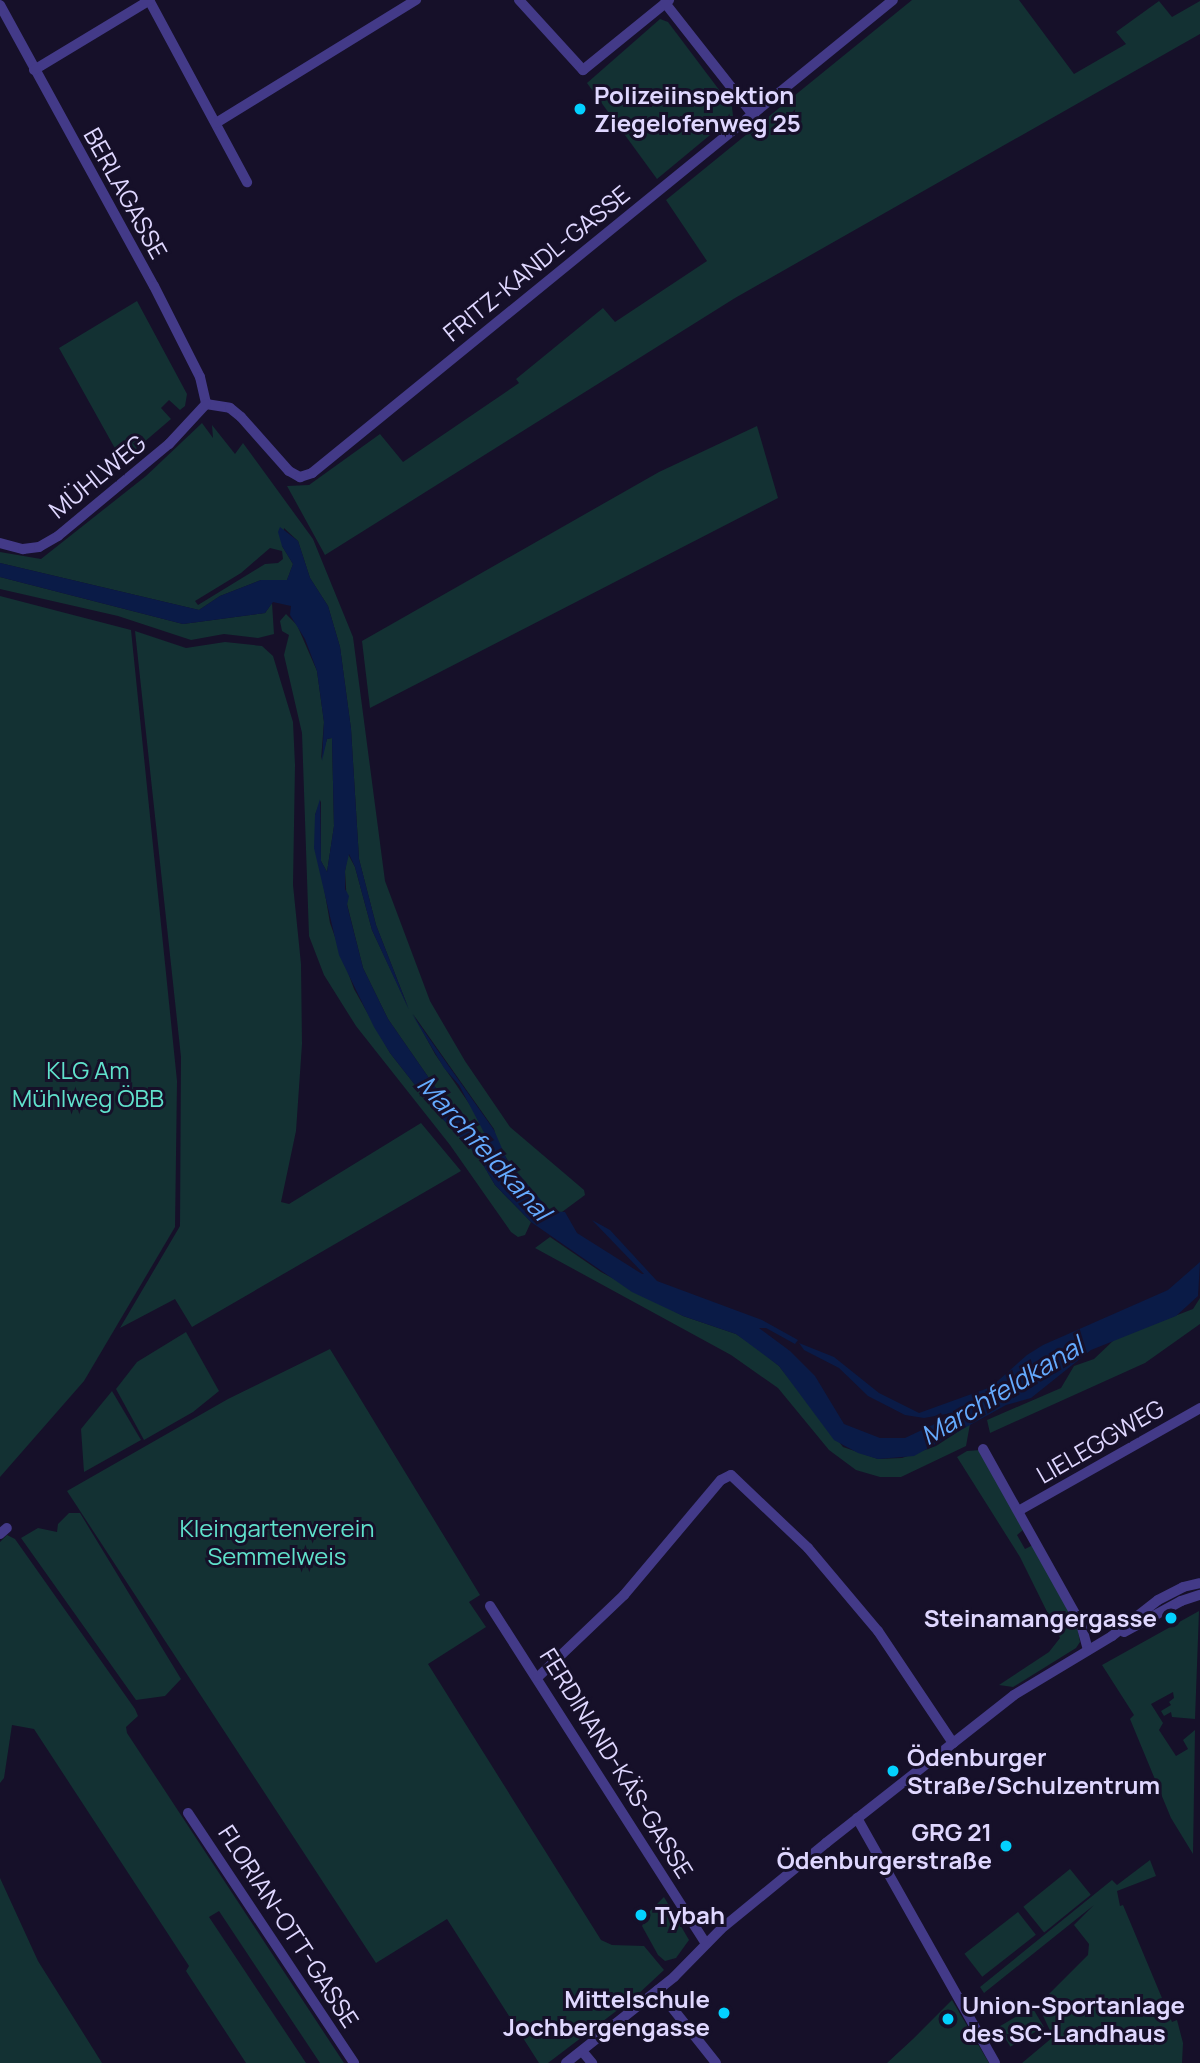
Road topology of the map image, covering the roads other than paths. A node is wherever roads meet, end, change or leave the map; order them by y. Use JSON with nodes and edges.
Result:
{"nodes":[{"id":1,"x":149,"y":0,"type":"edge"},
{"id":2,"x":416,"y":0,"type":"edge"},
{"id":3,"x":519,"y":0,"type":"edge"},
{"id":4,"x":893,"y":0,"type":"edge"},
{"id":5,"x":667,"y":1,"type":"edge"},
{"id":6,"x":0,"y":5,"type":"edge"},
{"id":7,"x":34,"y":70,"type":"junction"},
{"id":8,"x":754,"y":116,"type":"junction"},
{"id":9,"x":216,"y":123,"type":"junction"},
{"id":10,"x":247,"y":182,"type":"dead end"},
{"id":11,"x":206,"y":404,"type":"junction"},
{"id":12,"x":0,"y":543,"type":"edge"},
{"id":13,"x":1200,"y":1408,"type":"edge"},
{"id":14,"x":984,"y":1449,"type":"dead end"},
{"id":15,"x":1020,"y":1510,"type":"junction"},
{"id":16,"x":1200,"y":1583,"type":"edge"},
{"id":17,"x":1200,"y":1595,"type":"edge"},
{"id":18,"x":490,"y":1606,"type":"dead end"},
{"id":19,"x":1112,"y":1636,"type":"junction"},
{"id":20,"x":1087,"y":1650,"type":"junction"},
{"id":21,"x":538,"y":1677,"type":"junction"},
{"id":22,"x":953,"y":1743,"type":"junction"},
{"id":23,"x":188,"y":1813,"type":"dead end"},
{"id":24,"x":857,"y":1818,"type":"junction"},
{"id":25,"x":706,"y":1944,"type":"junction"},
{"id":26,"x":659,"y":1990,"type":"junction"},
{"id":27,"x":582,"y":2051,"type":"junction"},
{"id":28,"x":354,"y":2063,"type":"edge"},
{"id":29,"x":566,"y":2063,"type":"edge"},
{"id":30,"x":592,"y":2063,"type":"edge"},
{"id":31,"x":716,"y":2063,"type":"edge"},
{"id":32,"x":995,"y":2063,"type":"edge"}],
"edges":[{"from":1,"to":7,"type":"street"},
{"from":1,"to":9,"type":"street"},
{"from":2,"to":9,"type":"street"},
{"from":3,"to":5,"type":"street"},
{"from":4,"to":8,"type":"street","name":"FRITZ-KANDL-GASSE"},
{"from":5,"to":8,"type":"street"},
{"from":6,"to":7,"type":"street","name":"BERLAGASSE"},
{"from":7,"to":11,"type":"street","name":"BERLAGASSE"},
{"from":8,"to":11,"type":"street","name":"FRITZ-KANDL-GASSE"},
{"from":9,"to":10,"type":"street"},
{"from":11,"to":12,"type":"street","name":"MÜHLWEG"},
{"from":13,"to":15,"type":"street","name":"LIELEGGWEG"},
{"from":14,"to":15,"type":"street"},
{"from":15,"to":20,"type":"street"},
{"from":16,"to":19,"type":"street"},
{"from":17,"to":19,"type":"street"},
{"from":18,"to":21,"type":"street","name":"FERDINAND-KÄS-GASSE"},
{"from":19,"to":20,"type":"street"},
{"from":20,"to":22,"type":"street"},
{"from":21,"to":22,"type":"street"},
{"from":21,"to":25,"type":"street","name":"FERDINAND-KÄS-GASSE"},
{"from":22,"to":24,"type":"street"},
{"from":23,"to":28,"type":"street","name":"FLORIAN-OTT-GASSE"},
{"from":24,"to":25,"type":"street"},
{"from":24,"to":32,"type":"street"},
{"from":25,"to":26,"type":"street"},
{"from":26,"to":27,"type":"street"},
{"from":26,"to":31,"type":"street"},
{"from":27,"to":29,"type":"street"},
{"from":27,"to":30,"type":"street"}]}
